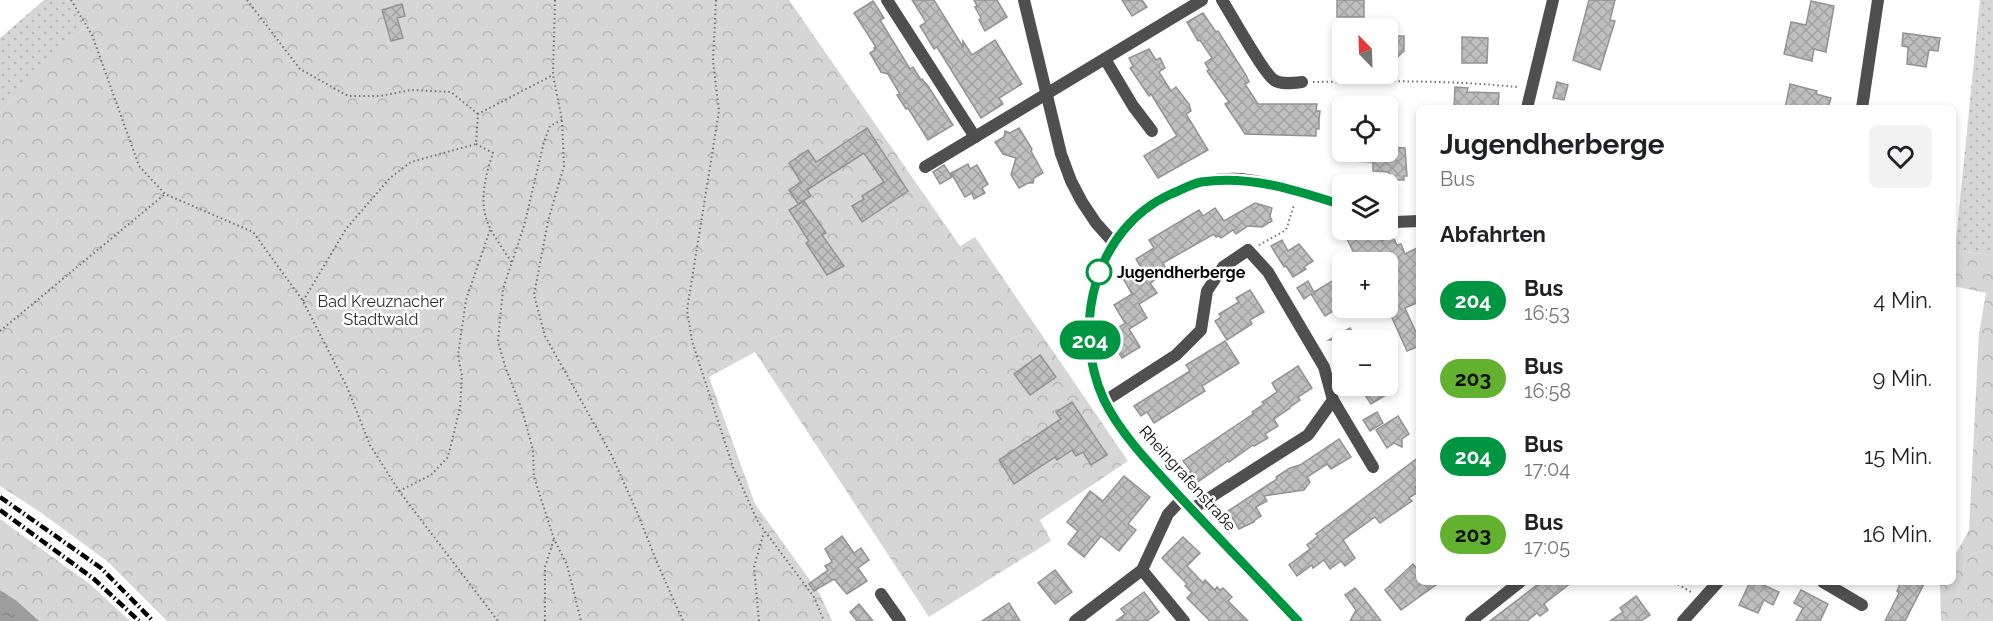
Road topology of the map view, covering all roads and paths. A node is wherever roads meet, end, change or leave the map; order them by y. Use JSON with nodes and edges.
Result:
{"nodes":[{"id":1,"x":71,"y":0,"type":"edge"},
{"id":2,"x":247,"y":0,"type":"edge"},
{"id":3,"x":555,"y":0,"type":"edge"},
{"id":4,"x":716,"y":0,"type":"edge"},
{"id":5,"x":887,"y":0,"type":"edge"},
{"id":6,"x":1024,"y":0,"type":"edge"},
{"id":7,"x":1202,"y":0,"type":"edge"},
{"id":8,"x":1222,"y":0,"type":"edge"},
{"id":9,"x":1553,"y":0,"type":"edge"},
{"id":10,"x":1878,"y":0,"type":"edge"},
{"id":11,"x":1105,"y":59,"type":"junction"},
{"id":12,"x":553,"y":75,"type":"junction"},
{"id":13,"x":1302,"y":82,"type":"joint"},
{"id":14,"x":1532,"y":89,"type":"junction"},
{"id":15,"x":1046,"y":93,"type":"junction"},
{"id":16,"x":1528,"y":105,"type":"edge"},
{"id":17,"x":1862,"y":105,"type":"edge"},
{"id":18,"x":478,"y":114,"type":"junction"},
{"id":19,"x":562,"y":120,"type":"junction"},
{"id":20,"x":1152,"y":131,"type":"dead end"},
{"id":21,"x":975,"y":137,"type":"junction"},
{"id":22,"x":476,"y":144,"type":"junction"},
{"id":23,"x":925,"y":167,"type":"dead end"},
{"id":24,"x":1299,"y":191,"type":"junction"},
{"id":25,"x":165,"y":194,"type":"junction"},
{"id":26,"x":1332,"y":202,"type":"edge"},
{"id":27,"x":1416,"y":221,"type":"edge"},
{"id":28,"x":1398,"y":222,"type":"edge"},
{"id":29,"x":491,"y":227,"type":"junction"},
{"id":30,"x":1113,"y":242,"type":"junction"},
{"id":31,"x":1248,"y":250,"type":"junction"},
{"id":32,"x":512,"y":263,"type":"junction"},
{"id":33,"x":303,"y":301,"type":"junction"},
{"id":34,"x":0,"y":331,"type":"edge"},
{"id":35,"x":1333,"y":400,"type":"junction"},
{"id":36,"x":1105,"y":401,"type":"junction"},
{"id":37,"x":1373,"y":467,"type":"dead end"},
{"id":38,"x":399,"y":491,"type":"junction"},
{"id":39,"x":1182,"y":499,"type":"junction"},
{"id":40,"x":1192,"y":509,"type":"junction"},
{"id":41,"x":764,"y":531,"type":"junction"},
{"id":42,"x":554,"y":539,"type":"junction"},
{"id":43,"x":1142,"y":570,"type":"junction"},
{"id":44,"x":1516,"y":585,"type":"edge"},
{"id":45,"x":1679,"y":585,"type":"edge"},
{"id":46,"x":1716,"y":585,"type":"edge"},
{"id":47,"x":1828,"y":585,"type":"edge"},
{"id":48,"x":881,"y":594,"type":"dead end"},
{"id":49,"x":1703,"y":600,"type":"junction"},
{"id":50,"x":1862,"y":605,"type":"dead end"},
{"id":51,"x":498,"y":621,"type":"edge"},
{"id":52,"x":545,"y":621,"type":"edge"},
{"id":53,"x":581,"y":621,"type":"edge"},
{"id":54,"x":682,"y":621,"type":"edge"},
{"id":55,"x":759,"y":621,"type":"edge"},
{"id":56,"x":824,"y":621,"type":"edge"},
{"id":57,"x":900,"y":621,"type":"edge"},
{"id":58,"x":1075,"y":621,"type":"edge"},
{"id":59,"x":1184,"y":621,"type":"edge"},
{"id":60,"x":1298,"y":621,"type":"edge"},
{"id":61,"x":1471,"y":621,"type":"edge"},
{"id":62,"x":1683,"y":621,"type":"edge"}],
"edges":[{"from":1,"to":25,"type":"path"},
{"from":2,"to":18,"type":"path"},
{"from":3,"to":12,"type":"path"},
{"from":4,"to":41,"type":"path"},
{"from":5,"to":21,"type":"street"},
{"from":6,"to":15,"type":"street"},
{"from":7,"to":11,"type":"street"},
{"from":8,"to":13,"type":"street"},
{"from":9,"to":14,"type":"street"},
{"from":10,"to":17,"type":"street"},
{"from":11,"to":15,"type":"street"},
{"from":11,"to":20,"type":"street"},
{"from":12,"to":18,"type":"path"},
{"from":12,"to":19,"type":"path"},
{"from":13,"to":14,"type":"path"},
{"from":14,"to":16,"type":"street"},
{"from":15,"to":21,"type":"street"},
{"from":15,"to":30,"type":"street"},
{"from":18,"to":22,"type":"path"},
{"from":19,"to":32,"type":"path"},
{"from":19,"to":54,"type":"path"},
{"from":21,"to":23,"type":"street"},
{"from":22,"to":29,"type":"path"},
{"from":22,"to":33,"type":"path"},
{"from":24,"to":26,"type":"street","name":"Rheingrafenstraße"},
{"from":24,"to":30,"type":"street","name":"Rheingrafenstraße"},
{"from":24,"to":31,"type":"path"},
{"from":25,"to":33,"type":"path"},
{"from":25,"to":34,"type":"path"},
{"from":27,"to":28,"type":"street"},
{"from":29,"to":32,"type":"path"},
{"from":29,"to":38,"type":"path"},
{"from":30,"to":36,"type":"street","name":"Rheingrafenstraße"},
{"from":31,"to":35,"type":"street"},
{"from":31,"to":36,"type":"street"},
{"from":32,"to":42,"type":"path"},
{"from":33,"to":38,"type":"path"},
{"from":35,"to":37,"type":"street"},
{"from":35,"to":40,"type":"street"},
{"from":36,"to":39,"type":"street","name":"Rheingrafenstraße"},
{"from":38,"to":51,"type":"path"},
{"from":39,"to":40,"type":"street","name":"Rheingrafenstraße"},
{"from":39,"to":43,"type":"street"},
{"from":40,"to":60,"type":"street","name":"Rheingrafenstraße"},
{"from":41,"to":55,"type":"path"},
{"from":41,"to":56,"type":"path"},
{"from":42,"to":52,"type":"path"},
{"from":42,"to":53,"type":"path"},
{"from":43,"to":58,"type":"street"},
{"from":43,"to":59,"type":"street"},
{"from":44,"to":61,"type":"street"},
{"from":45,"to":49,"type":"path"},
{"from":46,"to":49,"type":"street"},
{"from":47,"to":50,"type":"street"},
{"from":48,"to":57,"type":"street"},
{"from":49,"to":62,"type":"street"}]}
